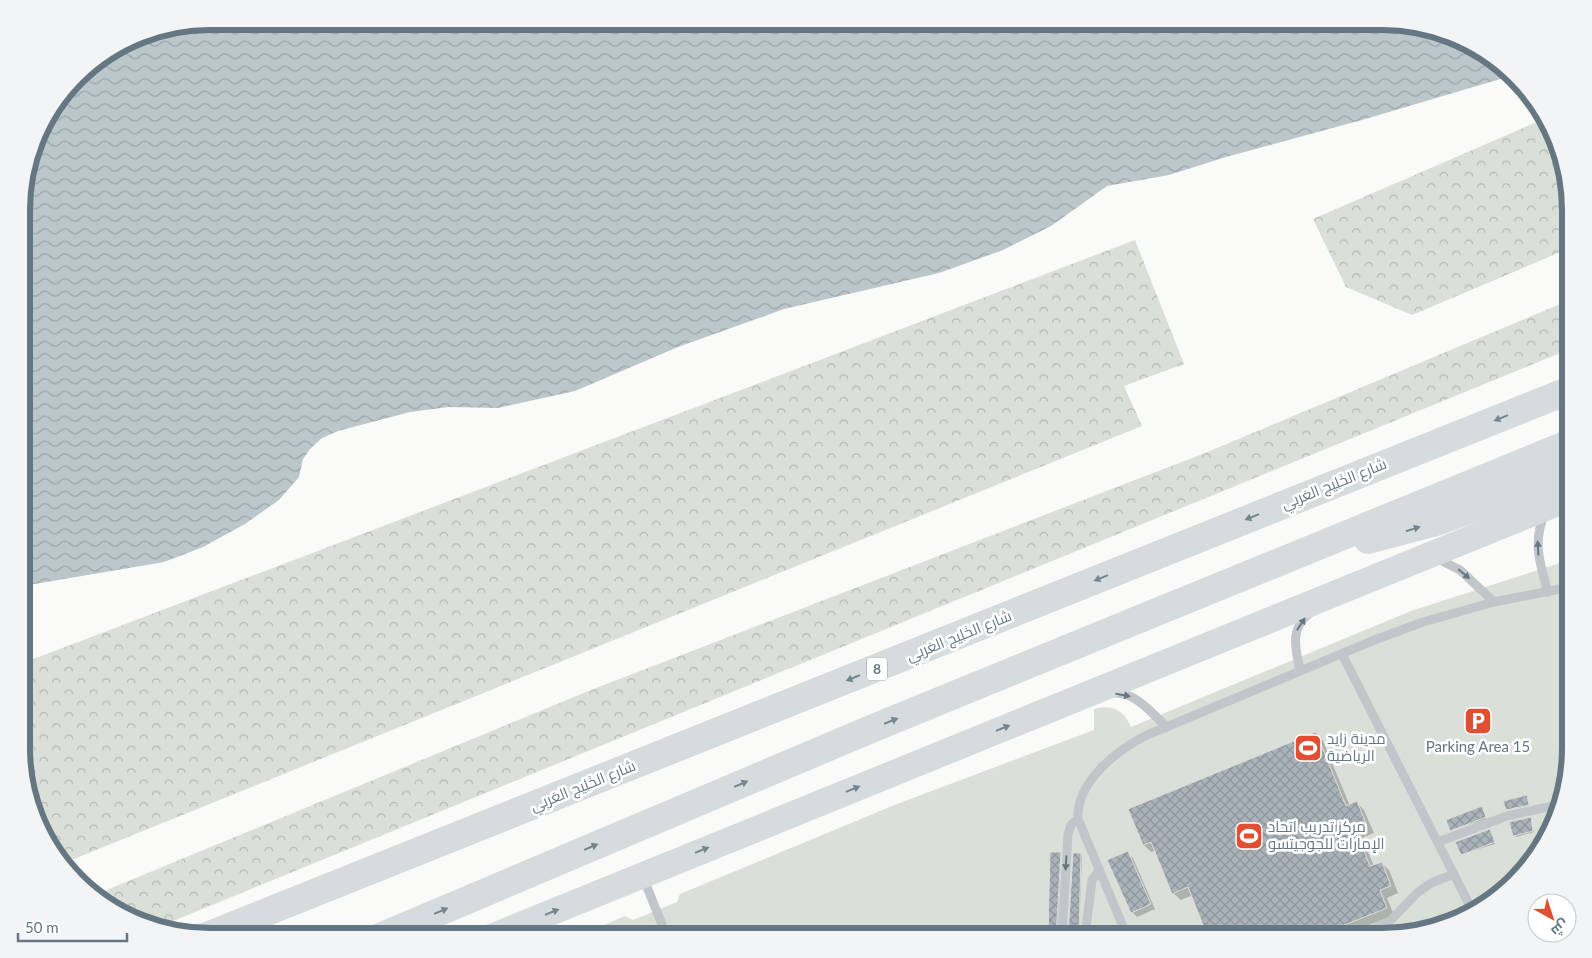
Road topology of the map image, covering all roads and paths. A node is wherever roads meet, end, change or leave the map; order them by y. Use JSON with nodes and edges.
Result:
{"nodes":[{"id":1,"x":1558,"y":395,"type":"edge"},
{"id":2,"x":1562,"y":446,"type":"edge"},
{"id":3,"x":1562,"y":476,"type":"edge"},
{"id":4,"x":1560,"y":502,"type":"edge"},
{"id":5,"x":1314,"y":548,"type":"junction"},
{"id":6,"x":1428,"y":556,"type":"junction"},
{"id":7,"x":1363,"y":582,"type":"junction"},
{"id":8,"x":1562,"y":589,"type":"edge"},
{"id":9,"x":1548,"y":592,"type":"junction"},
{"id":10,"x":1494,"y":602,"type":"junction"},
{"id":11,"x":1342,"y":654,"type":"junction"},
{"id":12,"x":1300,"y":671,"type":"junction"},
{"id":13,"x":1044,"y":711,"type":"junction"},
{"id":14,"x":1167,"y":727,"type":"junction"},
{"id":15,"x":1552,"y":805,"type":"edge"},
{"id":16,"x":1078,"y":819,"type":"junction"},
{"id":17,"x":1438,"y":842,"type":"junction"},
{"id":18,"x":1100,"y":870,"type":"junction"},
{"id":19,"x":1454,"y":874,"type":"junction"},
{"id":20,"x":642,"y":875,"type":"junction"},
{"id":21,"x":1470,"y":905,"type":"edge"},
{"id":22,"x":227,"y":928,"type":"edge"},
{"id":23,"x":401,"y":928,"type":"edge"},
{"id":24,"x":513,"y":928,"type":"edge"},
{"id":25,"x":664,"y":928,"type":"edge"},
{"id":26,"x":1062,"y":928,"type":"edge"},
{"id":27,"x":1086,"y":928,"type":"edge"},
{"id":28,"x":1125,"y":928,"type":"edge"},
{"id":29,"x":1374,"y":928,"type":"edge"}],
"edges":[{"from":1,"to":22,"type":"highway","name":"شارع الخَلِيج العَربِي","number":"8","one_way":true},
{"from":2,"to":5,"type":"highway"},
{"from":5,"to":3,"type":"highway","one_way":true},
{"from":4,"to":6,"type":"main road"},
{"from":9,"to":4,"type":"lane","one_way":true},
{"from":23,"to":5,"type":"highway","one_way":true},
{"from":6,"to":7,"type":"main road"},
{"from":6,"to":10,"type":"lane","one_way":true},
{"from":12,"to":7,"type":"lane","one_way":true},
{"from":7,"to":13,"type":"main road"},
{"from":8,"to":9,"type":"lane"},
{"from":9,"to":10,"type":"lane"},
{"from":10,"to":11,"type":"lane"},
{"from":11,"to":12,"type":"lane"},
{"from":11,"to":17,"type":"lane"},
{"from":12,"to":14,"type":"lane"},
{"from":13,"to":14,"type":"lane","one_way":true},
{"from":20,"to":13,"type":"main road","one_way":true},
{"from":14,"to":16,"type":"lane"},
{"from":15,"to":17,"type":"lane"},
{"from":16,"to":18,"type":"lane"},
{"from":16,"to":26,"type":"lane","one_way":true},
{"from":17,"to":19,"type":"lane"},
{"from":18,"to":27,"type":"lane"},
{"from":18,"to":28,"type":"lane"},
{"from":19,"to":21,"type":"lane"},
{"from":19,"to":29,"type":"lane"},
{"from":24,"to":20,"type":"main road","one_way":true},
{"from":20,"to":25,"type":"lane"}]}
